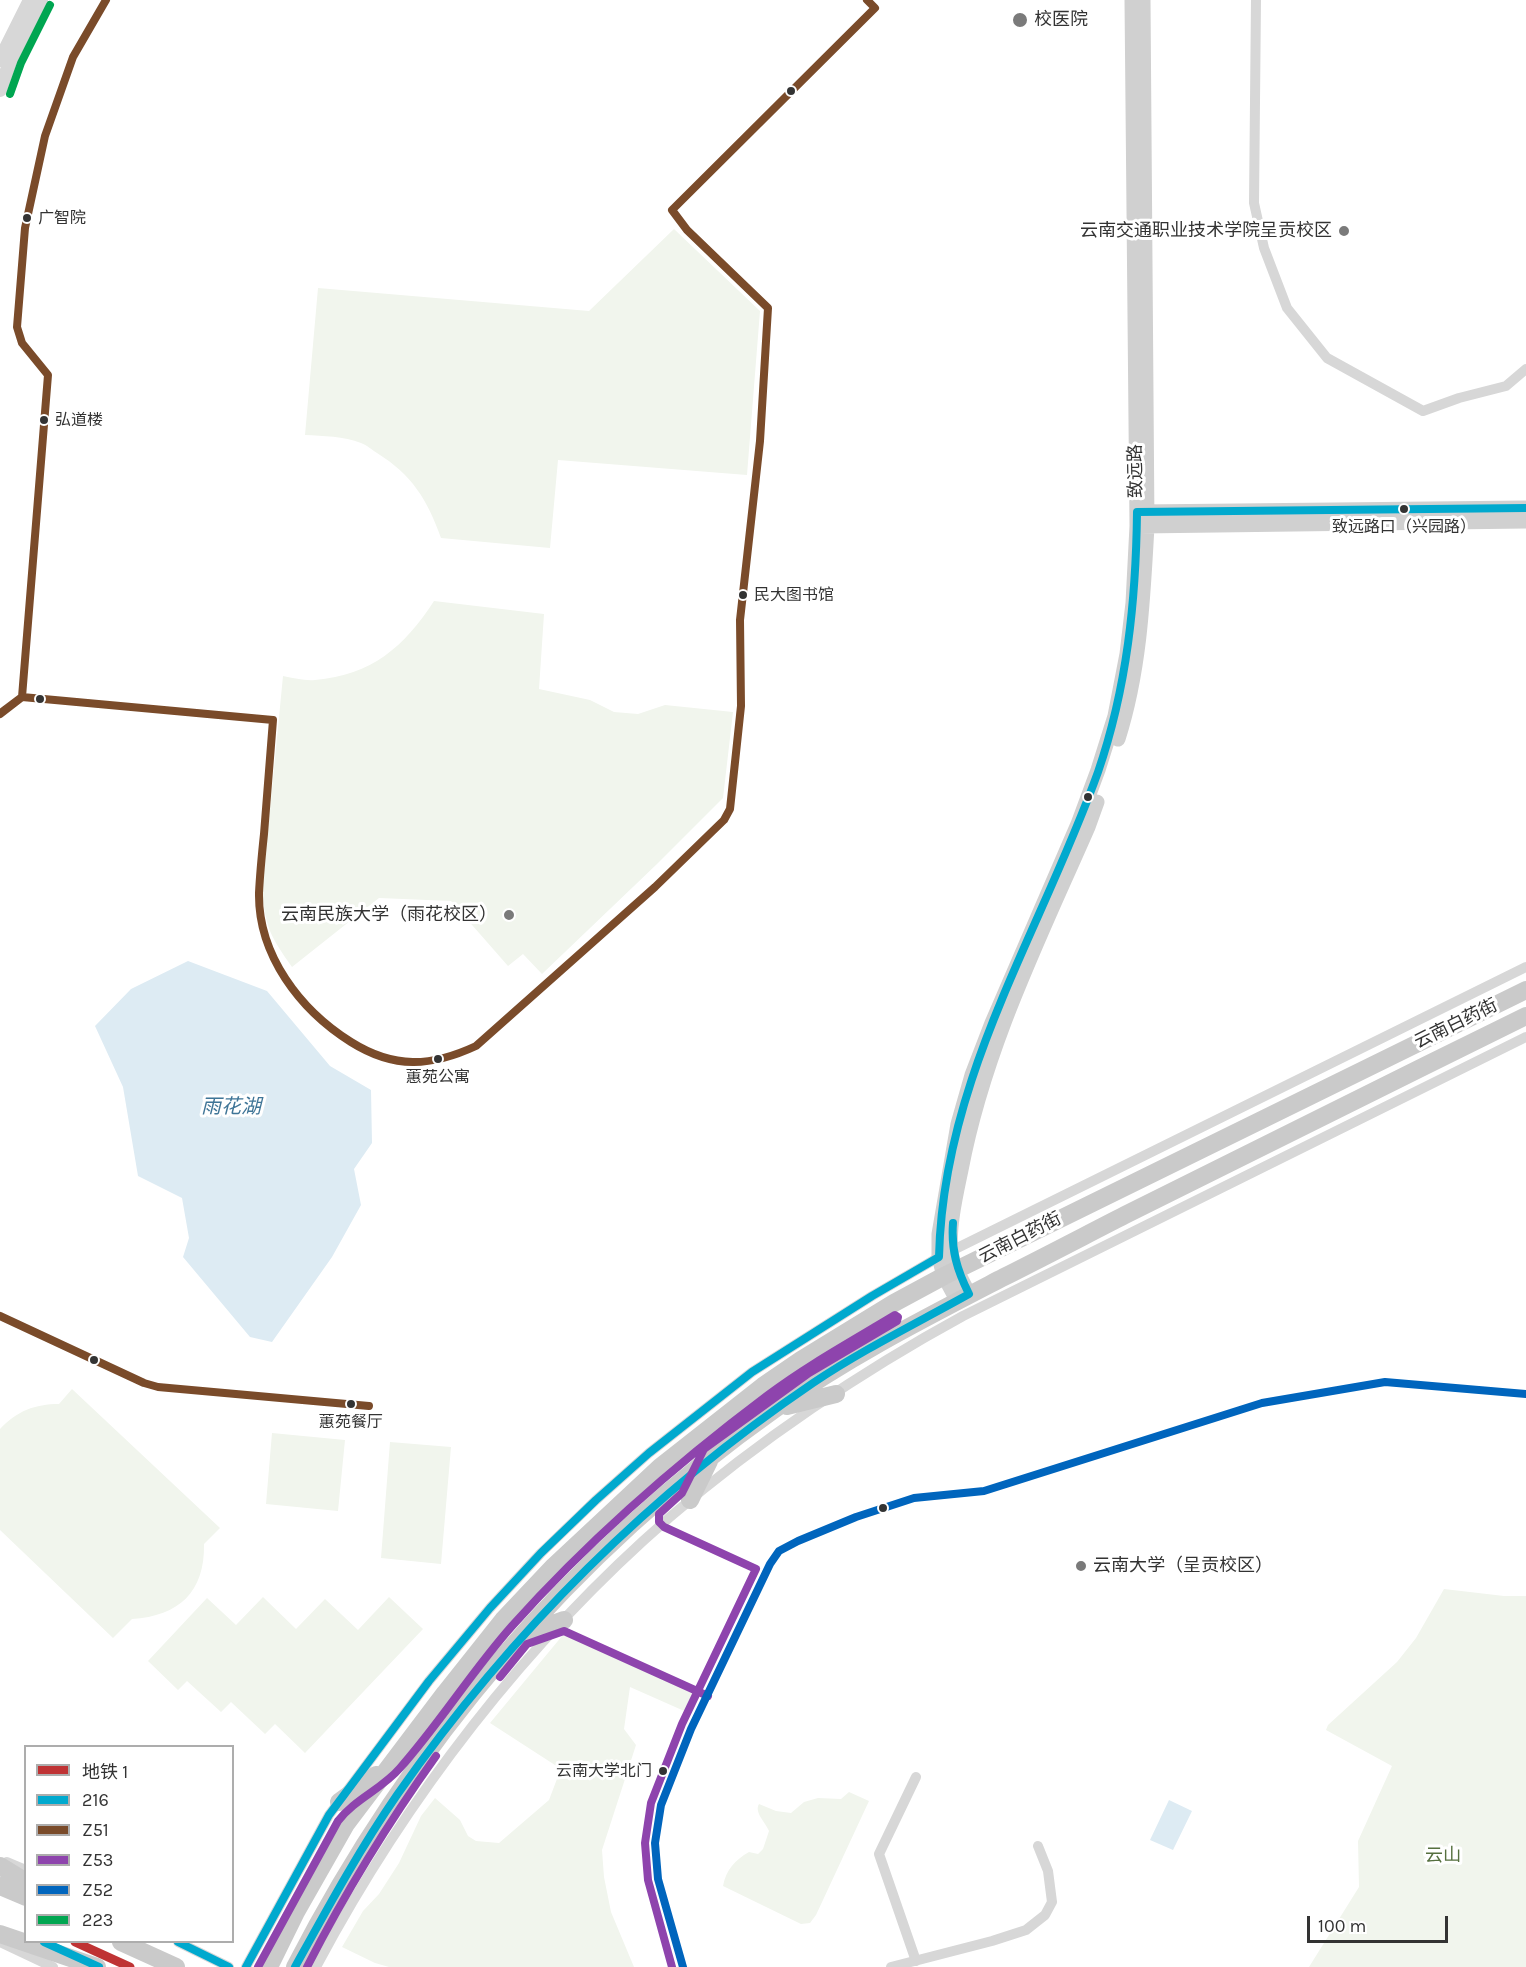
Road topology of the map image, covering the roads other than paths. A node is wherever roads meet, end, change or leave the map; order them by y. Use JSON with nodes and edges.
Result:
{"nodes":[{"id":1,"x":30,"y":0,"type":"edge"},
{"id":2,"x":40,"y":0,"type":"edge"},
{"id":3,"x":1132,"y":0,"type":"edge"},
{"id":4,"x":1143,"y":0,"type":"edge"},
{"id":5,"x":1256,"y":0,"type":"edge"},
{"id":6,"x":0,"y":60,"type":"edge"},
{"id":7,"x":0,"y":90,"type":"edge"},
{"id":8,"x":1526,"y":369,"type":"edge"},
{"id":9,"x":1526,"y":508,"type":"edge"},
{"id":10,"x":1142,"y":519,"type":"junction"},
{"id":11,"x":1526,"y":521,"type":"edge"},
{"id":12,"x":1526,"y":967,"type":"edge"},
{"id":13,"x":1526,"y":990,"type":"edge"},
{"id":14,"x":1526,"y":1016,"type":"edge"},
{"id":15,"x":1526,"y":1037,"type":"edge"},
{"id":16,"x":1021,"y":1236,"type":"junction"},
{"id":17,"x":945,"y":1254,"type":"junction"},
{"id":18,"x":1033,"y":1261,"type":"junction"},
{"id":19,"x":950,"y":1273,"type":"junction"},
{"id":20,"x":963,"y":1297,"type":"junction"},
{"id":21,"x":894,"y":1303,"type":"junction"},
{"id":22,"x":906,"y":1328,"type":"junction"},
{"id":23,"x":836,"y":1394,"type":"junction"},
{"id":24,"x":773,"y":1410,"type":"junction"},
{"id":25,"x":711,"y":1457,"type":"junction"},
{"id":26,"x":690,"y":1500,"type":"junction"},
{"id":27,"x":564,"y":1620,"type":"junction"},
{"id":28,"x":521,"y":1635,"type":"junction"},
{"id":29,"x":392,"y":1763,"type":"junction"},
{"id":30,"x":916,"y":1777,"type":"dead end"},
{"id":31,"x":339,"y":1802,"type":"junction"},
{"id":32,"x":1038,"y":1846,"type":"dead end"},
{"id":33,"x":0,"y":1859,"type":"edge"},
{"id":34,"x":0,"y":1866,"type":"edge"},
{"id":35,"x":24,"y":1869,"type":"edge"},
{"id":36,"x":24,"y":1881,"type":"edge"},
{"id":37,"x":0,"y":1886,"type":"edge"},
{"id":38,"x":24,"y":1896,"type":"edge"},
{"id":39,"x":0,"y":1921,"type":"edge"},
{"id":40,"x":287,"y":1931,"type":"junction"},
{"id":41,"x":24,"y":1932,"type":"edge"},
{"id":42,"x":0,"y":1934,"type":"edge"},
{"id":43,"x":0,"y":1942,"type":"edge"},
{"id":44,"x":24,"y":1942,"type":"edge"},
{"id":45,"x":27,"y":1943,"type":"edge"},
{"id":46,"x":48,"y":1943,"type":"edge"},
{"id":47,"x":125,"y":1943,"type":"edge"},
{"id":48,"x":182,"y":1943,"type":"edge"},
{"id":49,"x":308,"y":1943,"type":"junction"},
{"id":50,"x":916,"y":1960,"type":"junction"},
{"id":51,"x":53,"y":1967,"type":"edge"},
{"id":52,"x":98,"y":1967,"type":"edge"},
{"id":53,"x":176,"y":1967,"type":"edge"},
{"id":54,"x":229,"y":1967,"type":"edge"},
{"id":55,"x":246,"y":1967,"type":"edge"},
{"id":56,"x":269,"y":1967,"type":"edge"},
{"id":57,"x":295,"y":1967,"type":"edge"},
{"id":58,"x":316,"y":1967,"type":"edge"},
{"id":59,"x":891,"y":1967,"type":"edge"}],
"edges":[{"from":1,"to":6,"type":"street"},
{"from":2,"to":7,"type":"street"},
{"from":3,"to":10,"type":"main road","name":"致远路"},
{"from":4,"to":10,"type":"main road","name":"致远路"},
{"from":5,"to":8,"type":"street"},
{"from":9,"to":10,"type":"main road"},
{"from":10,"to":11,"type":"main road"},
{"from":10,"to":17,"type":"main road","name":"致远路"},
{"from":12,"to":17,"type":"street"},
{"from":13,"to":16,"type":"main road","name":"云南白药街"},
{"from":14,"to":18,"type":"main road","name":"云南白药街"},
{"from":15,"to":23,"type":"street"},
{"from":16,"to":18,"type":"main road"},
{"from":16,"to":19,"type":"main road","name":"云南白药街"},
{"from":17,"to":19,"type":"main road","name":"致远路"},
{"from":17,"to":31,"type":"street"},
{"from":18,"to":20,"type":"main road","name":"云南白药街"},
{"from":19,"to":20,"type":"main road","name":"致远路"},
{"from":19,"to":21,"type":"main road","name":"云南白药街"},
{"from":20,"to":22,"type":"main road","name":"云南白药街"},
{"from":21,"to":22,"type":"main road"},
{"from":21,"to":29,"type":"main road","name":"云南白药街"},
{"from":22,"to":24,"type":"main road","name":"云南白药街"},
{"from":23,"to":24,"type":"main road"},
{"from":23,"to":26,"type":"street"},
{"from":24,"to":25,"type":"main road","name":"云南白药街"},
{"from":25,"to":26,"type":"main road"},
{"from":25,"to":28,"type":"main road","name":"云南白药街"},
{"from":26,"to":27,"type":"street"},
{"from":27,"to":28,"type":"main road"},
{"from":27,"to":58,"type":"street"},
{"from":28,"to":49,"type":"main road","name":"云南白药街"},
{"from":29,"to":31,"type":"main road"},
{"from":29,"to":40,"type":"main road","name":"云南白药街"},
{"from":30,"to":50,"type":"street"},
{"from":31,"to":55,"type":"street"},
{"from":32,"to":50,"type":"street"},
{"from":33,"to":35,"type":"street"},
{"from":34,"to":36,"type":"main road"},
{"from":37,"to":38,"type":"main road"},
{"from":39,"to":41,"type":"main road"},
{"from":40,"to":49,"type":"main road"},
{"from":40,"to":56,"type":"main road","name":"云南白药街"},
{"from":42,"to":44,"type":"main road"},
{"from":43,"to":51,"type":"street"},
{"from":45,"to":52,"type":"main road"},
{"from":46,"to":52,"type":"main road"},
{"from":47,"to":53,"type":"main road"},
{"from":48,"to":54,"type":"street"},
{"from":49,"to":57,"type":"main road","name":"云南白药街"},
{"from":50,"to":59,"type":"street"}]}
